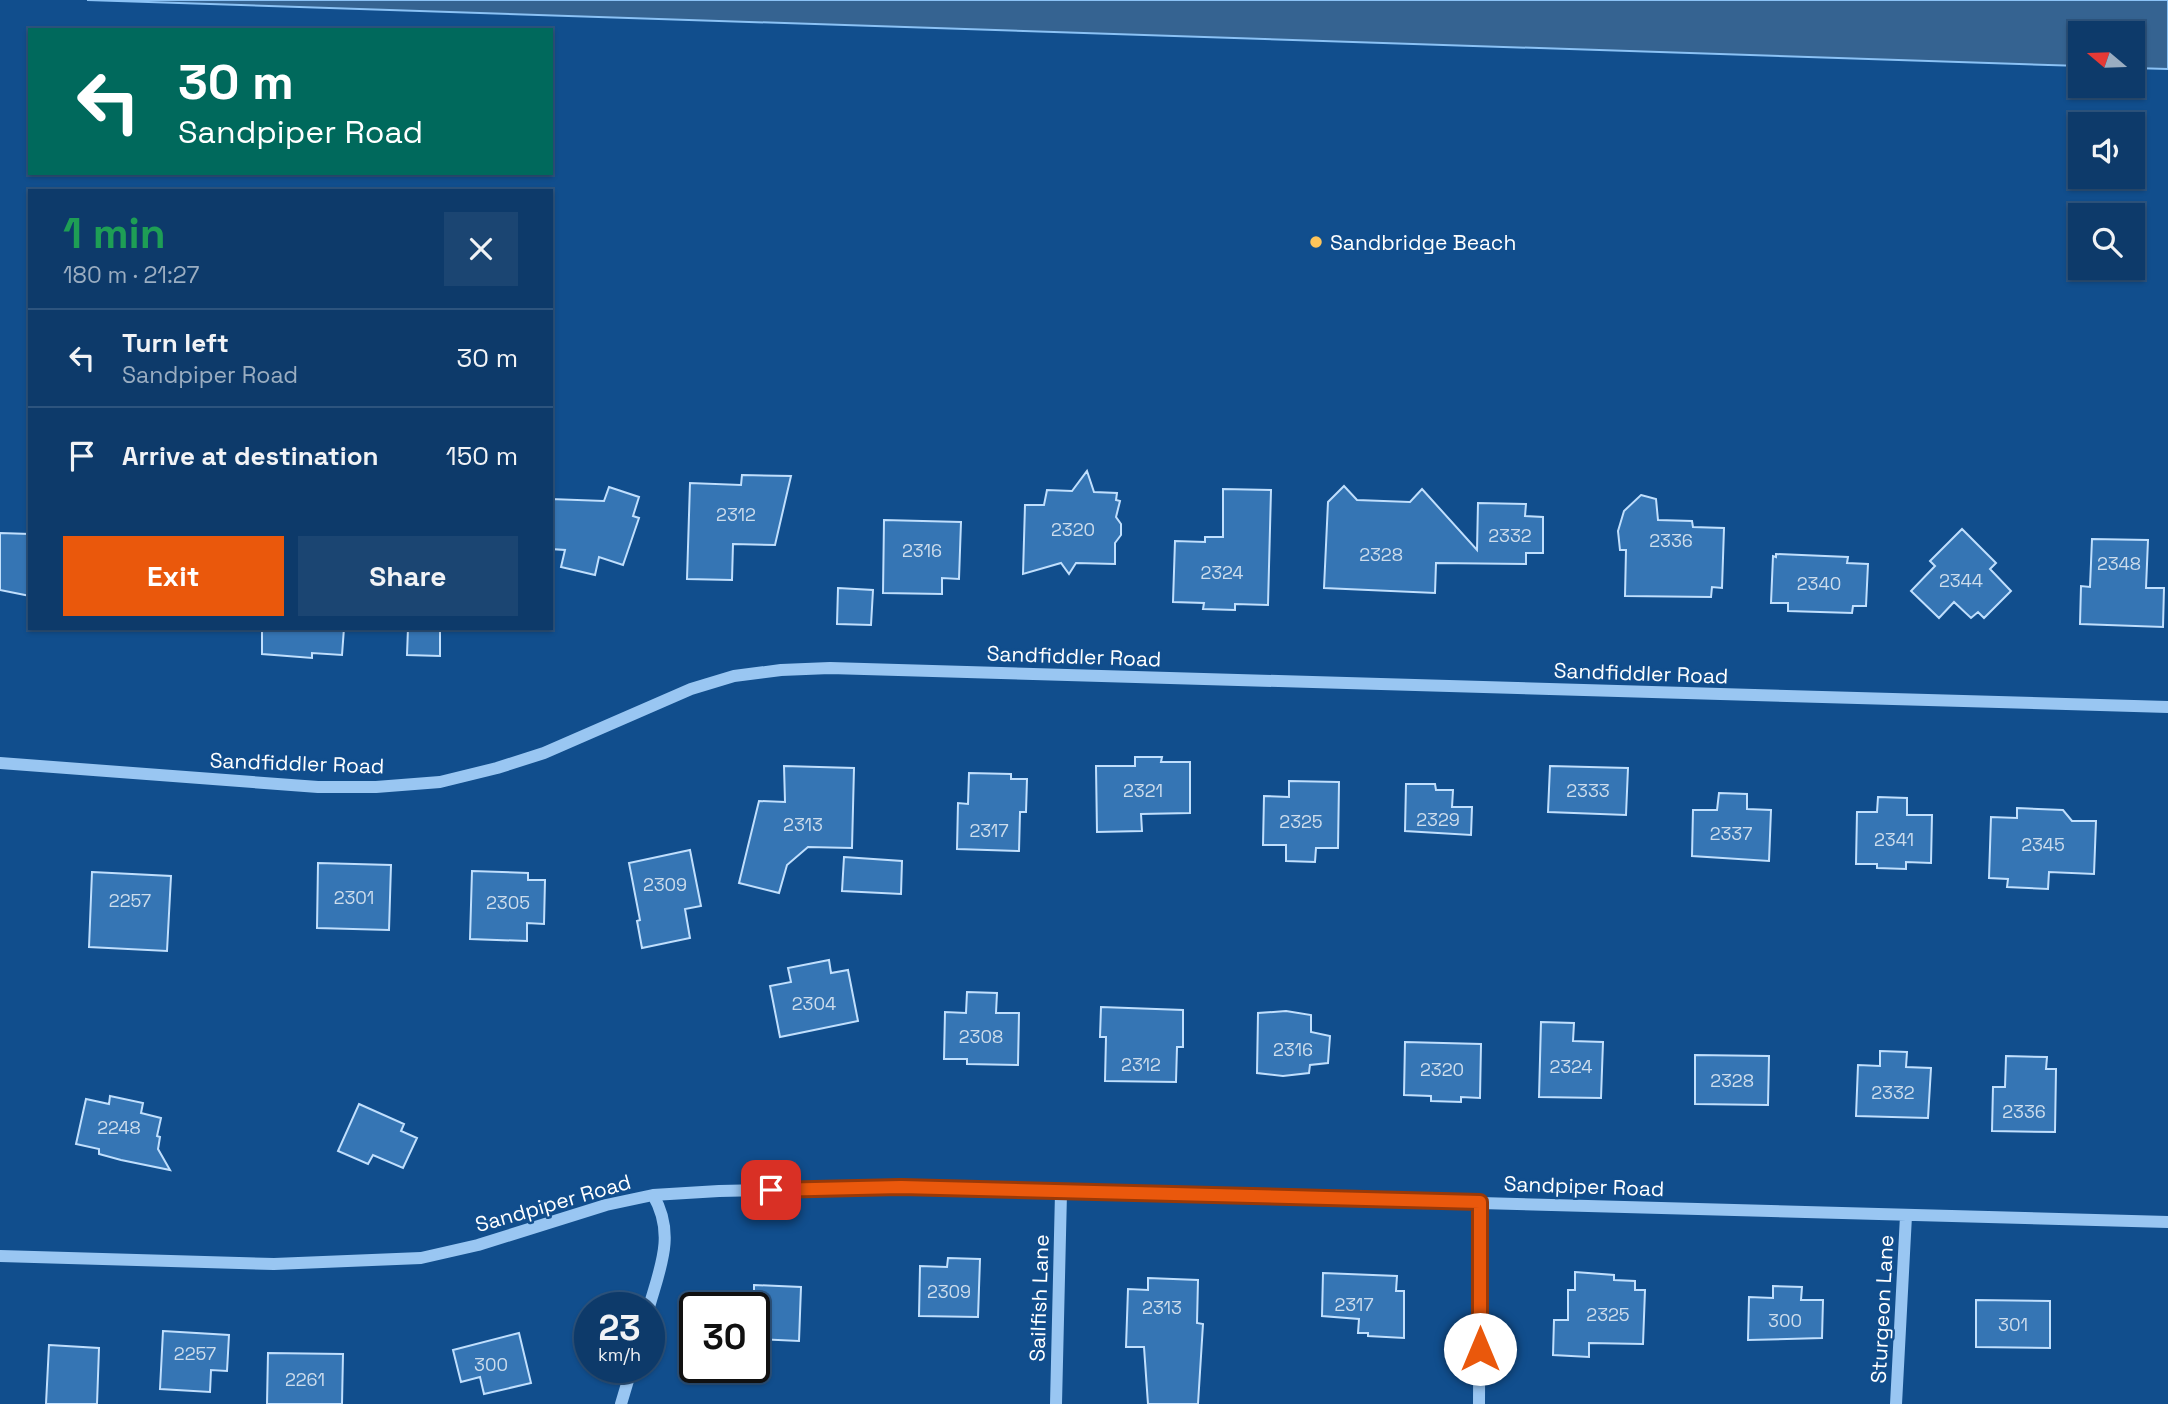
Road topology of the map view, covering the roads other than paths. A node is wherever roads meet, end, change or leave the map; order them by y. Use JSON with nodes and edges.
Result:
{"nodes":[{"id":1,"x":2168,"y":708,"type":"edge"},
{"id":2,"x":0,"y":763,"type":"edge"},
{"id":3,"x":1061,"y":1193,"type":"junction"},
{"id":4,"x":653,"y":1195,"type":"junction"},
{"id":5,"x":1480,"y":1202,"type":"junction"},
{"id":6,"x":1906,"y":1216,"type":"junction"},
{"id":7,"x":2168,"y":1222,"type":"edge"},
{"id":8,"x":0,"y":1256,"type":"edge"},
{"id":9,"x":653,"y":1292,"type":"edge"},
{"id":10,"x":627,"y":1383,"type":"edge"},
{"id":11,"x":621,"y":1404,"type":"edge"},
{"id":12,"x":1056,"y":1404,"type":"edge"},
{"id":13,"x":1479,"y":1404,"type":"edge"},
{"id":14,"x":1896,"y":1404,"type":"edge"}],
"edges":[{"from":1,"to":2,"type":"street","name":"Sandfiddler Road"},
{"from":3,"to":4,"type":"street","name":"Sandpiper Road"},
{"from":3,"to":5,"type":"street","name":"Sandpiper Road"},
{"from":3,"to":12,"type":"street","name":"Sailfish Lane"},
{"from":4,"to":8,"type":"street","name":"Sandpiper Road"},
{"from":4,"to":9,"type":"street"},
{"from":5,"to":6,"type":"street","name":"Sandpiper Road"},
{"from":5,"to":13,"type":"street"},
{"from":6,"to":7,"type":"street","name":"Sandpiper Road"},
{"from":6,"to":14,"type":"street","name":"Sturgeon Lane"},
{"from":10,"to":11,"type":"street"}]}
